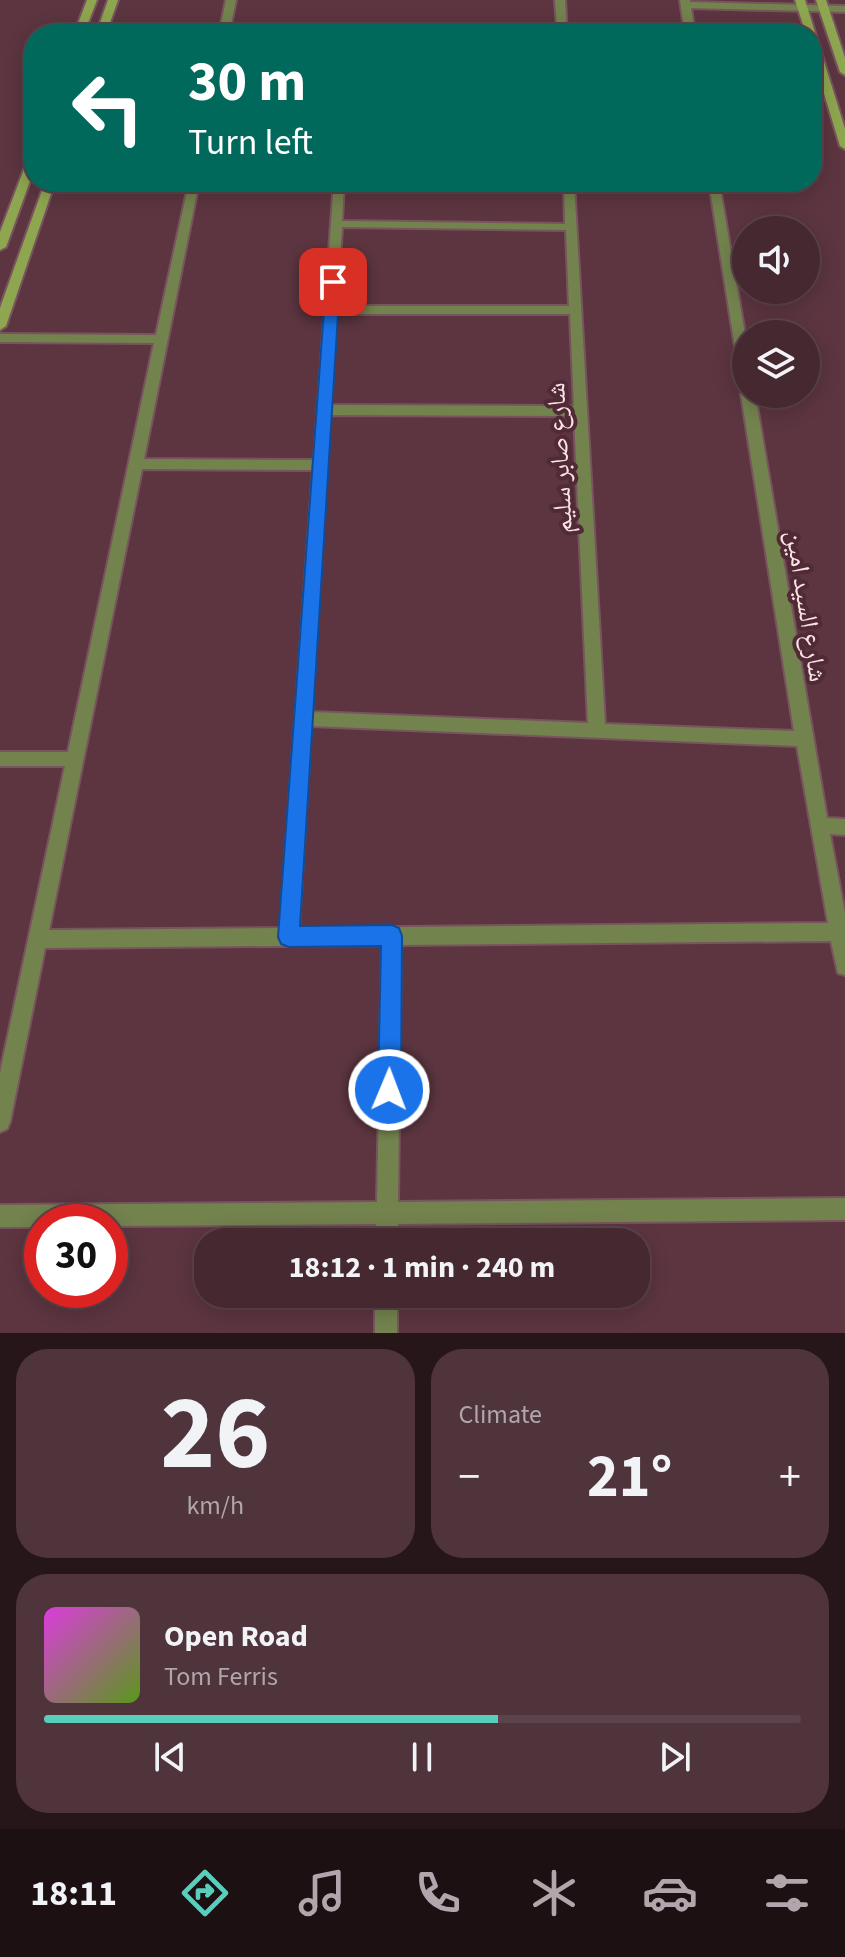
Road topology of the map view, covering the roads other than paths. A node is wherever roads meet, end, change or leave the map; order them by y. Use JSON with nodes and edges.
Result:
{"nodes":[{"id":1,"x":92,"y":0,"type":"edge"},
{"id":2,"x":113,"y":0,"type":"edge"},
{"id":3,"x":231,"y":0,"type":"edge"},
{"id":4,"x":560,"y":0,"type":"edge"},
{"id":5,"x":685,"y":2,"type":"edge"},
{"id":6,"x":802,"y":4,"type":"edge"},
{"id":7,"x":823,"y":4,"type":"edge"},
{"id":8,"x":845,"y":9,"type":"edge"},
{"id":9,"x":83,"y":24,"type":"edge"},
{"id":10,"x":105,"y":24,"type":"edge"},
{"id":11,"x":226,"y":24,"type":"edge"},
{"id":12,"x":562,"y":24,"type":"edge"},
{"id":13,"x":688,"y":24,"type":"edge"},
{"id":14,"x":808,"y":24,"type":"edge"},
{"id":15,"x":844,"y":64,"type":"edge"},
{"id":16,"x":822,"y":72,"type":"edge"},
{"id":17,"x":845,"y":146,"type":"edge"},
{"id":18,"x":24,"y":183,"type":"edge"},
{"id":19,"x":47,"y":192,"type":"edge"},
{"id":20,"x":192,"y":192,"type":"edge"},
{"id":21,"x":339,"y":192,"type":"edge"},
{"id":22,"x":569,"y":192,"type":"edge"},
{"id":23,"x":716,"y":192,"type":"edge"},
{"id":24,"x":337,"y":224,"type":"junction"},
{"id":25,"x":571,"y":227,"type":"junction"},
{"id":26,"x":0,"y":247,"type":"edge"},
{"id":27,"x":331,"y":310,"type":"junction"},
{"id":28,"x":575,"y":310,"type":"junction"},
{"id":29,"x":736,"y":320,"type":"edge"},
{"id":30,"x":0,"y":326,"type":"edge"},
{"id":31,"x":0,"y":338,"type":"edge"},
{"id":32,"x":161,"y":339,"type":"junction"},
{"id":33,"x":750,"y":408,"type":"edge"},
{"id":34,"x":324,"y":410,"type":"junction"},
{"id":35,"x":581,"y":411,"type":"junction"},
{"id":36,"x":135,"y":464,"type":"junction"},
{"id":37,"x":321,"y":465,"type":"junction"},
{"id":38,"x":304,"y":719,"type":"junction"},
{"id":39,"x":597,"y":731,"type":"junction"},
{"id":40,"x":804,"y":739,"type":"junction"},
{"id":41,"x":0,"y":759,"type":"edge"},
{"id":42,"x":74,"y":759,"type":"junction"},
{"id":43,"x":821,"y":826,"type":"junction"},
{"id":44,"x":845,"y":827,"type":"edge"},
{"id":45,"x":839,"y":932,"type":"junction"},
{"id":46,"x":392,"y":936,"type":"junction"},
{"id":47,"x":289,"y":937,"type":"junction"},
{"id":48,"x":38,"y":939,"type":"junction"},
{"id":49,"x":845,"y":966,"type":"edge"},
{"id":50,"x":0,"y":1122,"type":"edge"},
{"id":51,"x":845,"y":1209,"type":"edge"},
{"id":52,"x":388,"y":1213,"type":"junction"},
{"id":53,"x":0,"y":1216,"type":"edge"},
{"id":54,"x":387,"y":1228,"type":"edge"},
{"id":55,"x":386,"y":1308,"type":"edge"},
{"id":56,"x":386,"y":1333,"type":"edge"}],
"edges":[{"from":1,"to":9,"type":"street"},
{"from":2,"to":10,"type":"street"},
{"from":3,"to":11,"type":"street"},
{"from":4,"to":12,"type":"street"},
{"from":5,"to":6,"type":"street"},
{"from":5,"to":13,"type":"street"},
{"from":6,"to":7,"type":"street"},
{"from":6,"to":14,"type":"street"},
{"from":7,"to":8,"type":"street"},
{"from":7,"to":15,"type":"street"},
{"from":16,"to":17,"type":"street"},
{"from":18,"to":26,"type":"street"},
{"from":19,"to":30,"type":"street"},
{"from":20,"to":32,"type":"street"},
{"from":21,"to":24,"type":"street"},
{"from":22,"to":25,"type":"street","name":"شارع صابر سليم"},
{"from":23,"to":29,"type":"street"},
{"from":24,"to":25,"type":"street"},
{"from":24,"to":27,"type":"street"},
{"from":25,"to":28,"type":"street","name":"شارع صابر سليم"},
{"from":27,"to":28,"type":"street"},
{"from":27,"to":34,"type":"street"},
{"from":28,"to":35,"type":"street","name":"شارع صابر سليم"},
{"from":31,"to":32,"type":"street"},
{"from":32,"to":36,"type":"street"},
{"from":33,"to":40,"type":"street","name":"شارع السيد امين"},
{"from":34,"to":35,"type":"street"},
{"from":34,"to":37,"type":"street"},
{"from":35,"to":39,"type":"street","name":"شارع صابر سليم"},
{"from":36,"to":37,"type":"street"},
{"from":36,"to":42,"type":"street"},
{"from":37,"to":38,"type":"street"},
{"from":38,"to":39,"type":"street"},
{"from":38,"to":47,"type":"street"},
{"from":39,"to":40,"type":"street"},
{"from":40,"to":43,"type":"street","name":"شارع السيد امين"},
{"from":41,"to":42,"type":"street"},
{"from":42,"to":48,"type":"street"},
{"from":43,"to":44,"type":"street"},
{"from":43,"to":45,"type":"street","name":"شارع السيد امين"},
{"from":45,"to":46,"type":"street"},
{"from":45,"to":49,"type":"street","name":"شارع السيد امين"},
{"from":46,"to":47,"type":"street"},
{"from":46,"to":52,"type":"street"},
{"from":47,"to":48,"type":"street"},
{"from":48,"to":50,"type":"street"},
{"from":51,"to":52,"type":"street"},
{"from":52,"to":53,"type":"street"},
{"from":52,"to":54,"type":"street"},
{"from":55,"to":56,"type":"street"}]}
